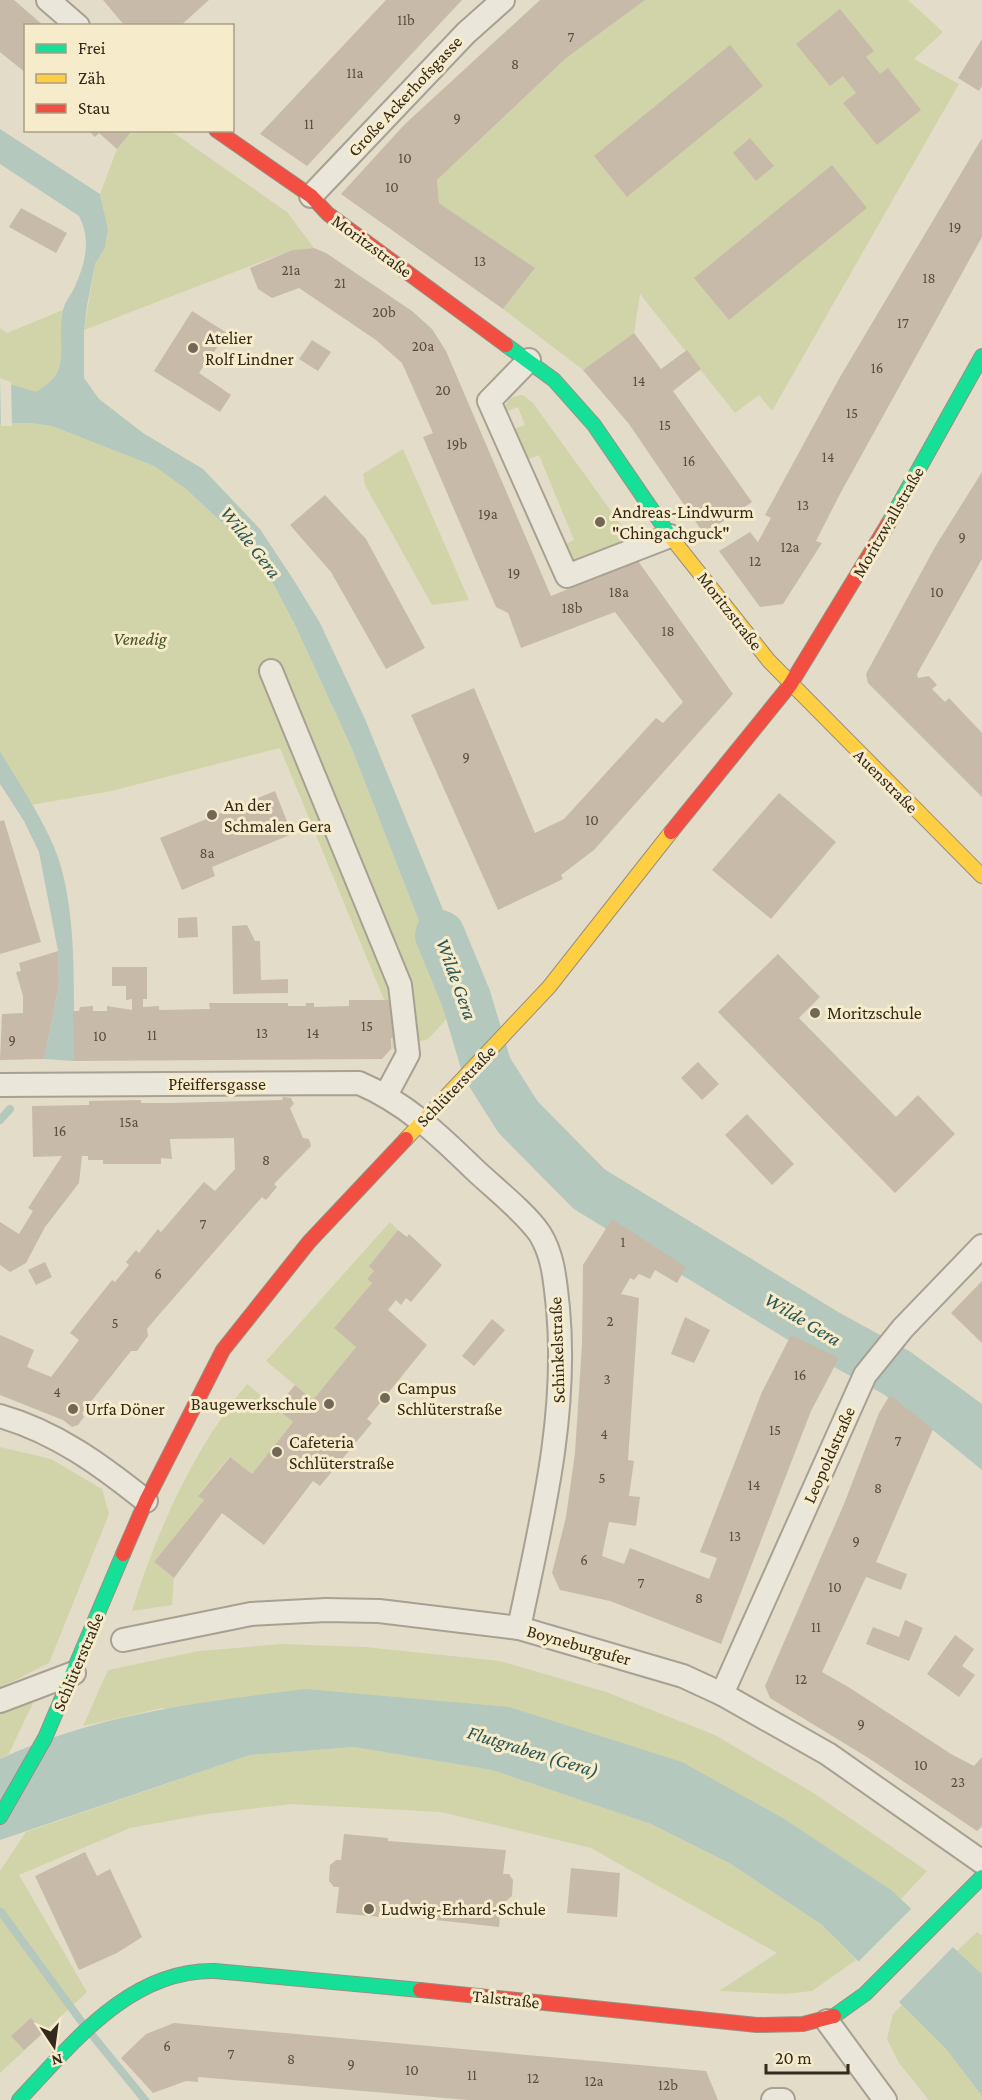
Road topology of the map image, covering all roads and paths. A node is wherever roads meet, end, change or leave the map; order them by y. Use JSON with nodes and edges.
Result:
{"nodes":[{"id":1,"x":48,"y":0,"type":"edge"},
{"id":2,"x":503,"y":0,"type":"edge"},
{"id":3,"x":76,"y":24,"type":"edge"},
{"id":4,"x":219,"y":132,"type":"edge"},
{"id":5,"x":311,"y":196,"type":"junction"},
{"id":6,"x":982,"y":356,"type":"edge"},
{"id":7,"x":529,"y":360,"type":"junction"},
{"id":8,"x":670,"y":536,"type":"junction"},
{"id":9,"x":272,"y":671,"type":"dead end"},
{"id":10,"x":790,"y":686,"type":"junction"},
{"id":11,"x":982,"y":876,"type":"edge"},
{"id":12,"x":0,"y":1085,"type":"edge"},
{"id":13,"x":386,"y":1095,"type":"junction"},
{"id":14,"x":423,"y":1120,"type":"junction"},
{"id":15,"x":982,"y":1246,"type":"edge"},
{"id":16,"x":0,"y":1416,"type":"edge"},
{"id":17,"x":146,"y":1501,"type":"junction"},
{"id":18,"x":519,"y":1628,"type":"junction"},
{"id":19,"x":123,"y":1640,"type":"dead end"},
{"id":20,"x":74,"y":1673,"type":"junction"},
{"id":21,"x":722,"y":1694,"type":"junction"},
{"id":22,"x":0,"y":1701,"type":"edge"},
{"id":23,"x":0,"y":1817,"type":"edge"},
{"id":24,"x":982,"y":1862,"type":"edge"},
{"id":25,"x":982,"y":1877,"type":"edge"},
{"id":26,"x":827,"y":2021,"type":"junction"},
{"id":27,"x":19,"y":2100,"type":"edge"},
{"id":28,"x":773,"y":2100,"type":"edge"},
{"id":29,"x":783,"y":2100,"type":"edge"},
{"id":30,"x":885,"y":2100,"type":"edge"}],
"edges":[{"from":1,"to":3,"type":"street"},
{"from":2,"to":5,"type":"street","name":"Große Ackerhofsgasse"},
{"from":4,"to":5,"type":"main road","name":"Moritzstraße"},
{"from":5,"to":7,"type":"main road","name":"Moritzstraße"},
{"from":6,"to":10,"type":"main road","name":"Moritzwallstraße"},
{"from":7,"to":8,"type":"main road","name":"Moritzstraße"},
{"from":7,"to":8,"type":"street"},
{"from":8,"to":10,"type":"main road","name":"Moritzstraße"},
{"from":9,"to":13,"type":"street"},
{"from":10,"to":11,"type":"main road","name":"Auenstraße"},
{"from":10,"to":14,"type":"main road","name":"Schlüterstraße"},
{"from":12,"to":13,"type":"street","name":"Pfeiffersgasse"},
{"from":13,"to":14,"type":"street","name":"Pfeiffersgasse"},
{"from":14,"to":17,"type":"main road","name":"Schlüterstraße"},
{"from":14,"to":18,"type":"street","name":"Schinkelstraße"},
{"from":15,"to":21,"type":"street","name":"Leopoldstraße"},
{"from":16,"to":17,"type":"street"},
{"from":17,"to":20,"type":"main road","name":"Schlüterstraße"},
{"from":18,"to":19,"type":"street","name":"Boyneburgufer"},
{"from":18,"to":21,"type":"street","name":"Boyneburgufer"},
{"from":20,"to":22,"type":"street"},
{"from":20,"to":23,"type":"main road","name":"Schlüterstraße"},
{"from":21,"to":24,"type":"street","name":"Boyneburgufer"},
{"from":25,"to":26,"type":"main road","name":"Talstraße"},
{"from":26,"to":27,"type":"main road","name":"Talstraße"},
{"from":26,"to":30,"type":"street"},
{"from":28,"to":29,"type":"street"}]}
